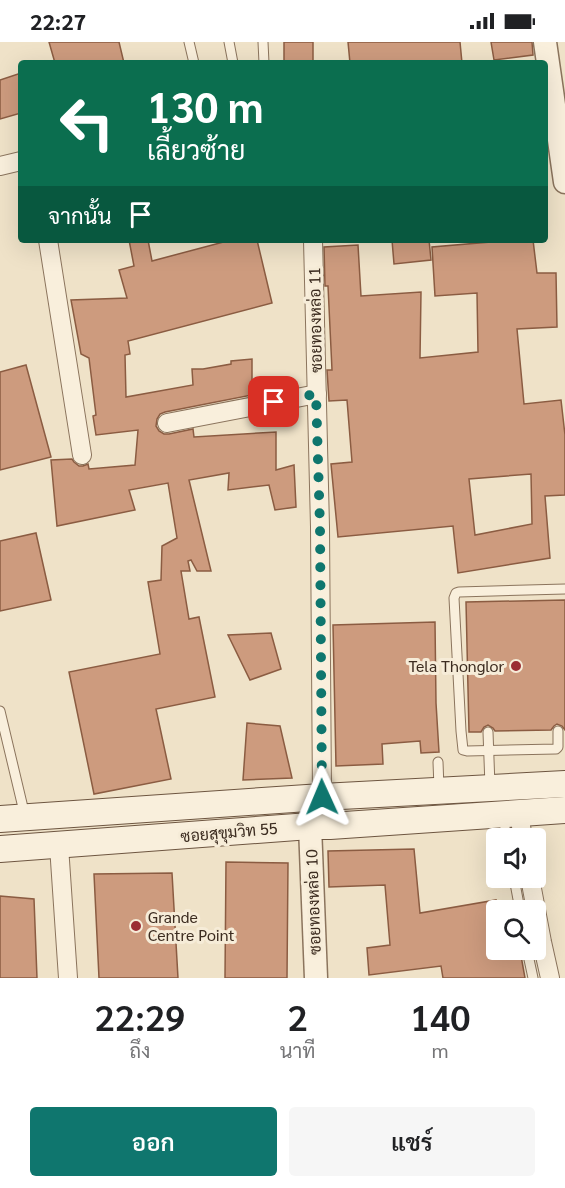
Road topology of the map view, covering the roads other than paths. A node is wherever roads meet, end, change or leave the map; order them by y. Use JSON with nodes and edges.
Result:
{"nodes":[{"id":1,"x":189,"y":42,"type":"edge"},
{"id":2,"x":229,"y":42,"type":"edge"},
{"id":3,"x":263,"y":42,"type":"edge"},
{"id":4,"x":544,"y":42,"type":"edge"},
{"id":5,"x":193,"y":60,"type":"edge"},
{"id":6,"x":232,"y":60,"type":"edge"},
{"id":7,"x":264,"y":60,"type":"edge"},
{"id":8,"x":553,"y":78,"type":"edge"},
{"id":9,"x":18,"y":162,"type":"edge"},
{"id":10,"x":0,"y":166,"type":"edge"},
{"id":11,"x":565,"y":182,"type":"edge"},
{"id":12,"x":48,"y":243,"type":"edge"},
{"id":13,"x":313,"y":243,"type":"edge"},
{"id":14,"x":316,"y":394,"type":"junction"},
{"id":15,"x":167,"y":423,"type":"dead end"},
{"id":16,"x":82,"y":455,"type":"dead end"},
{"id":17,"x":565,"y":589,"type":"edge"},
{"id":18,"x":0,"y":711,"type":"edge"},
{"id":19,"x":558,"y":731,"type":"dead end"},
{"id":20,"x":488,"y":732,"type":"dead end"},
{"id":21,"x":488,"y":751,"type":"junction"},
{"id":22,"x":438,"y":762,"type":"dead end"},
{"id":23,"x":565,"y":784,"type":"edge"},
{"id":24,"x":490,"y":788,"type":"junction"},
{"id":25,"x":439,"y":790,"type":"junction"},
{"id":26,"x":322,"y":797,"type":"junction"},
{"id":27,"x":565,"y":810,"type":"edge"},
{"id":28,"x":26,"y":818,"type":"junction"},
{"id":29,"x":0,"y":819,"type":"edge"},
{"id":30,"x":310,"y":826,"type":"junction"},
{"id":31,"x":513,"y":826,"type":"edge"},
{"id":32,"x":59,"y":846,"type":"junction"},
{"id":33,"x":0,"y":849,"type":"edge"},
{"id":34,"x":532,"y":888,"type":"edge"},
{"id":35,"x":529,"y":960,"type":"edge"},
{"id":36,"x":68,"y":978,"type":"edge"},
{"id":37,"x":316,"y":978,"type":"edge"},
{"id":38,"x":532,"y":978,"type":"edge"},
{"id":39,"x":550,"y":978,"type":"edge"}],
"edges":[{"from":1,"to":5,"type":"lane"},
{"from":2,"to":6,"type":"lane"},
{"from":3,"to":7,"type":"lane"},
{"from":4,"to":8,"type":"street"},
{"from":8,"to":11,"type":"street"},
{"from":9,"to":10,"type":"street"},
{"from":12,"to":16,"type":"street"},
{"from":13,"to":14,"type":"street","name":"ซอยทองหล่อ 11"},
{"from":14,"to":15,"type":"street"},
{"from":14,"to":26,"type":"street","name":"ซอยทองหล่อ 11"},
{"from":17,"to":21,"type":"lane"},
{"from":18,"to":28,"type":"lane"},
{"from":19,"to":21,"type":"lane"},
{"from":20,"to":21,"type":"lane"},
{"from":21,"to":24,"type":"lane"},
{"from":22,"to":25,"type":"lane"},
{"from":23,"to":24,"type":"main road","name":"ซอยสุขุมวิท 55"},
{"from":24,"to":25,"type":"main road","name":"ซอยสุขุมวิท 55"},
{"from":25,"to":26,"type":"main road","name":"ซอยสุขุมวิท 55"},
{"from":26,"to":28,"type":"main road","name":"ซอยสุขุมวิท 55"},
{"from":26,"to":30,"type":"main road"},
{"from":27,"to":31,"type":"main road","name":"ซอยสุขุมวิท 55"},
{"from":28,"to":29,"type":"main road","name":"ซอยสุขุมวิท 55"},
{"from":30,"to":31,"type":"main road","name":"ซอยสุขุมวิท 55"},
{"from":30,"to":32,"type":"main road","name":"ซอยสุขุมวิท 55"},
{"from":30,"to":37,"type":"street","name":"ซอยทองหล่อ 10"},
{"from":32,"to":33,"type":"main road","name":"ซอยสุขุมวิท 55"},
{"from":32,"to":36,"type":"street"},
{"from":34,"to":39,"type":"street"},
{"from":35,"to":38,"type":"lane"}]}
